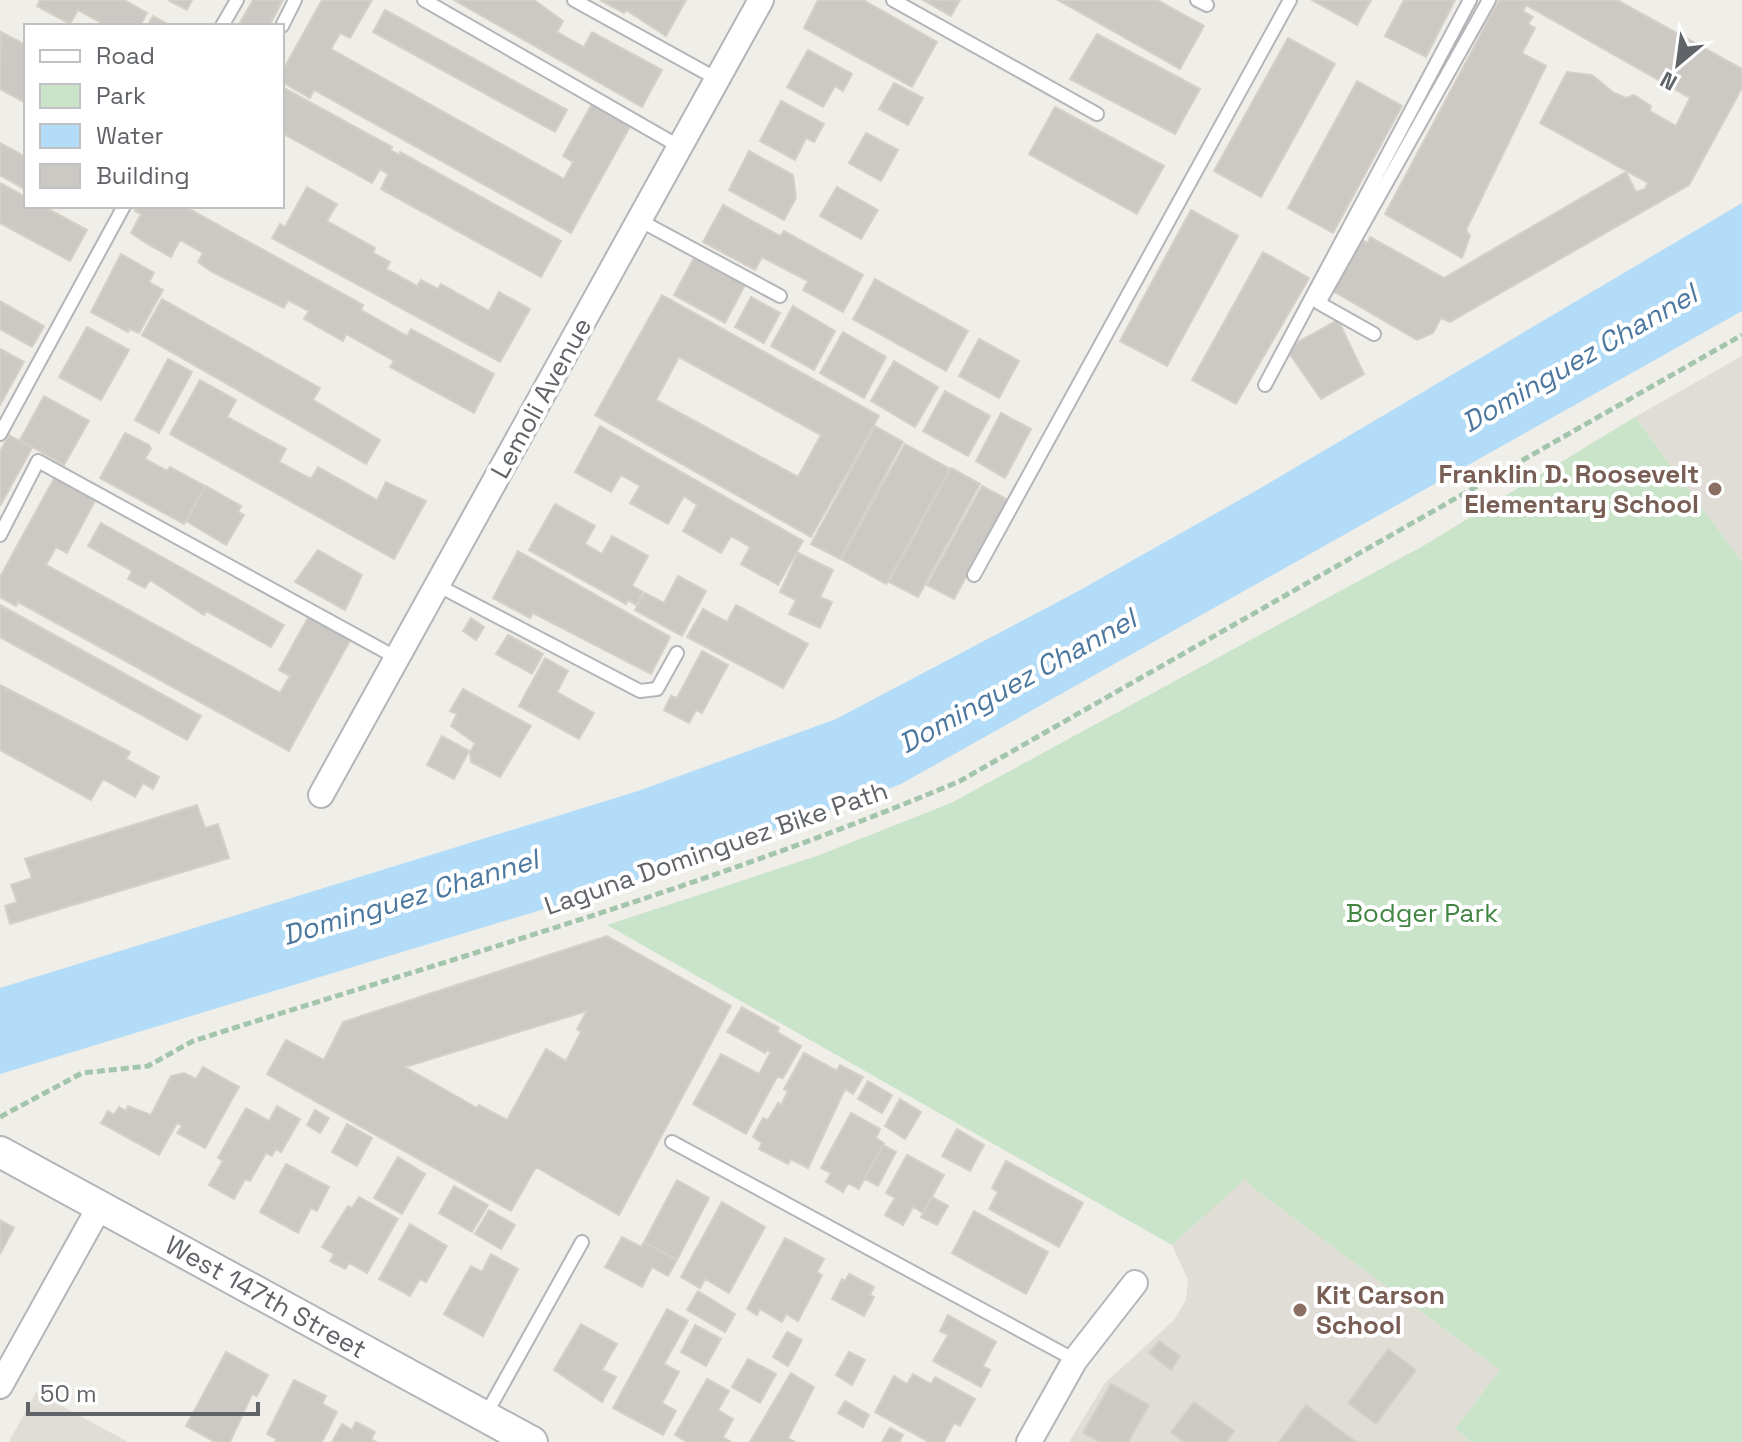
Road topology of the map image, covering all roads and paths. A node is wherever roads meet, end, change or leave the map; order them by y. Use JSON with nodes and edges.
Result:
{"nodes":[{"id":1,"x":237,"y":0,"type":"edge"},
{"id":2,"x":295,"y":0,"type":"edge"},
{"id":3,"x":424,"y":0,"type":"edge"},
{"id":4,"x":574,"y":0,"type":"edge"},
{"id":5,"x":761,"y":0,"type":"edge"},
{"id":6,"x":893,"y":0,"type":"edge"},
{"id":7,"x":1290,"y":0,"type":"edge"},
{"id":8,"x":1470,"y":0,"type":"edge"},
{"id":9,"x":1489,"y":0,"type":"edge"},
{"id":10,"x":223,"y":24,"type":"edge"},
{"id":11,"x":283,"y":24,"type":"edge"},
{"id":12,"x":717,"y":79,"type":"junction"},
{"id":13,"x":1097,"y":114,"type":"dead end"},
{"id":14,"x":680,"y":147,"type":"junction"},
{"id":15,"x":123,"y":208,"type":"edge"},
{"id":16,"x":639,"y":220,"type":"junction"},
{"id":17,"x":780,"y":296,"type":"dead end"},
{"id":18,"x":1374,"y":334,"type":"dead end"},
{"id":19,"x":1742,"y":335,"type":"edge"},
{"id":20,"x":1265,"y":385,"type":"dead end"},
{"id":21,"x":0,"y":434,"type":"edge"},
{"id":22,"x":0,"y":535,"type":"edge"},
{"id":23,"x":974,"y":575,"type":"dead end"},
{"id":24,"x":437,"y":585,"type":"junction"},
{"id":25,"x":677,"y":653,"type":"dead end"},
{"id":26,"x":397,"y":658,"type":"junction"},
{"id":27,"x":321,"y":795,"type":"dead end"},
{"id":28,"x":0,"y":1117,"type":"edge"},
{"id":29,"x":672,"y":1142,"type":"dead end"},
{"id":30,"x":0,"y":1152,"type":"edge"},
{"id":31,"x":100,"y":1206,"type":"junction"},
{"id":32,"x":582,"y":1242,"type":"dead end"},
{"id":33,"x":1135,"y":1283,"type":"dead end"},
{"id":34,"x":1075,"y":1360,"type":"junction"},
{"id":35,"x":0,"y":1386,"type":"edge"},
{"id":36,"x":485,"y":1416,"type":"junction"},
{"id":37,"x":532,"y":1442,"type":"edge"},
{"id":38,"x":1029,"y":1442,"type":"edge"}],
"edges":[{"from":1,"to":10,"type":"lane"},
{"from":2,"to":11,"type":"lane"},
{"from":3,"to":14,"type":"lane"},
{"from":4,"to":12,"type":"lane"},
{"from":5,"to":12,"type":"street","name":"Lemoli Avenue"},
{"from":6,"to":13,"type":"lane"},
{"from":7,"to":23,"type":"lane"},
{"from":8,"to":20,"type":"lane"},
{"from":9,"to":18,"type":"lane"},
{"from":12,"to":14,"type":"street","name":"Lemoli Avenue"},
{"from":14,"to":16,"type":"street","name":"Lemoli Avenue"},
{"from":15,"to":21,"type":"lane"},
{"from":16,"to":17,"type":"lane"},
{"from":16,"to":24,"type":"street","name":"Lemoli Avenue"},
{"from":19,"to":28,"type":"path","name":"Laguna Dominguez Bike Path"},
{"from":22,"to":26,"type":"lane"},
{"from":24,"to":25,"type":"lane"},
{"from":24,"to":26,"type":"street","name":"Lemoli Avenue"},
{"from":26,"to":27,"type":"street","name":"Lemoli Avenue"},
{"from":29,"to":34,"type":"lane"},
{"from":30,"to":31,"type":"street","name":"West 147th Street"},
{"from":31,"to":35,"type":"street"},
{"from":31,"to":36,"type":"street","name":"West 147th Street"},
{"from":32,"to":36,"type":"lane"},
{"from":33,"to":34,"type":"street"},
{"from":34,"to":38,"type":"street"},
{"from":36,"to":37,"type":"street","name":"West 147th Street"}]}
